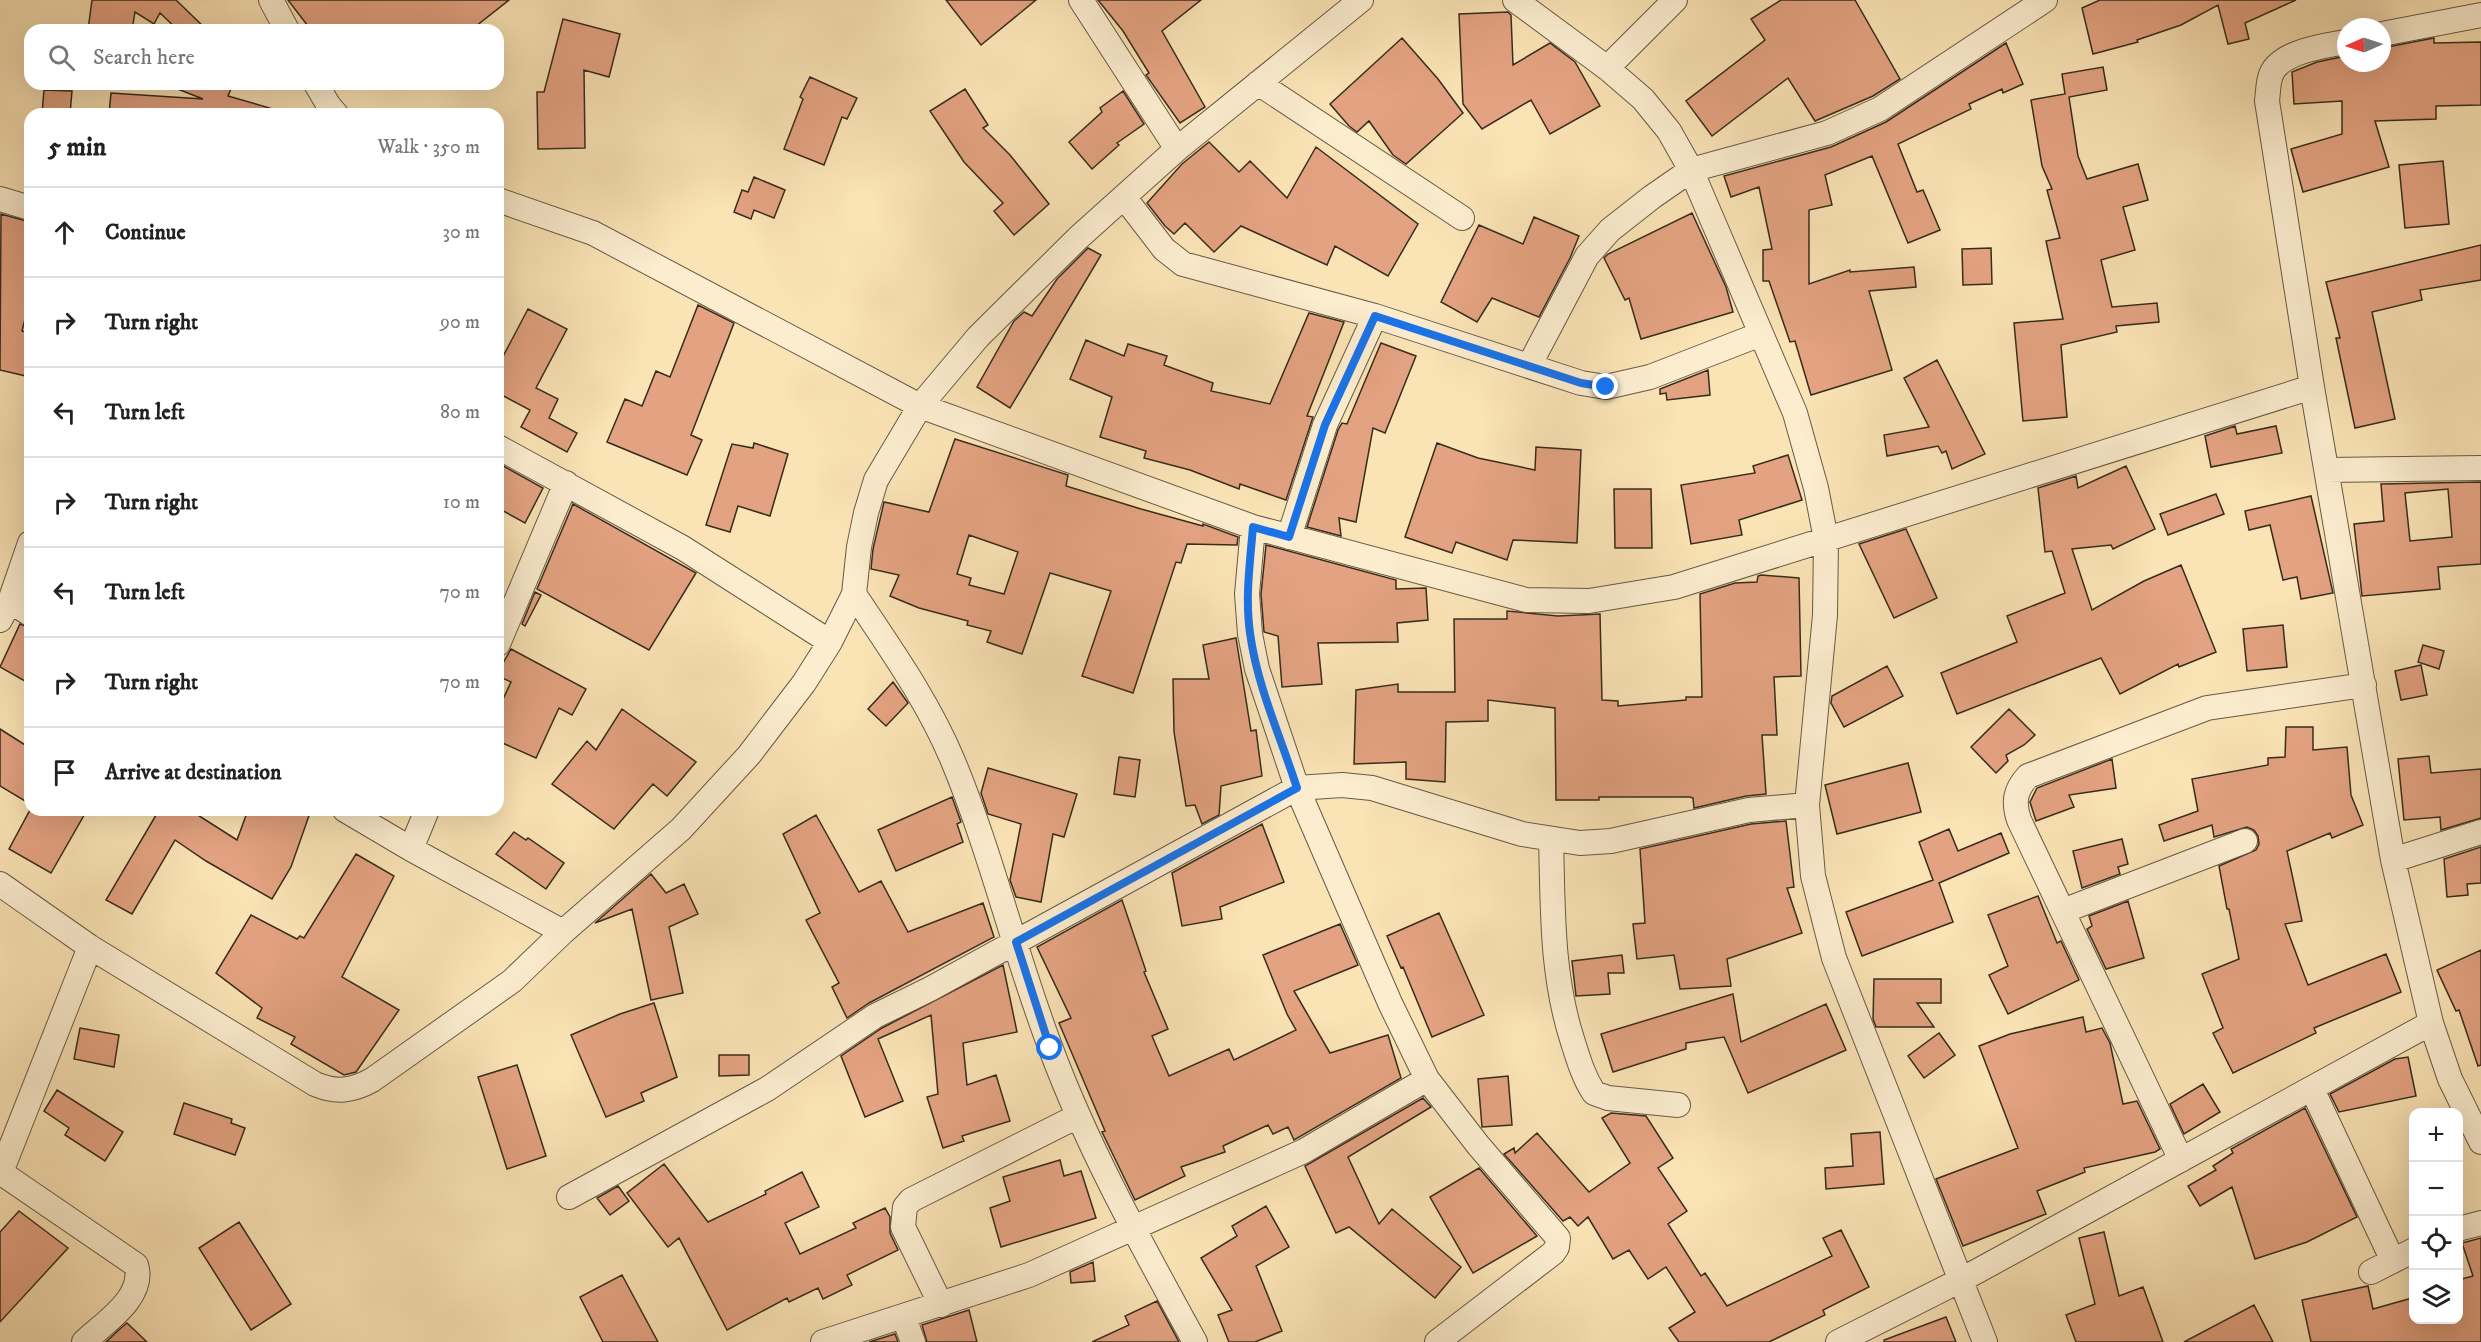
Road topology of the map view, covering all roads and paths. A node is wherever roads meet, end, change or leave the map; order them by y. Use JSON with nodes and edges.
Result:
{"nodes":[{"id":1,"x":271,"y":0,"type":"edge"},
{"id":2,"x":1081,"y":0,"type":"edge"},
{"id":3,"x":1361,"y":0,"type":"edge"},
{"id":4,"x":1515,"y":0,"type":"edge"},
{"id":5,"x":1675,"y":0,"type":"edge"},
{"id":6,"x":2045,"y":0,"type":"edge"},
{"id":7,"x":2481,"y":15,"type":"edge"},
{"id":8,"x":284,"y":24,"type":"edge"},
{"id":9,"x":2391,"y":32,"type":"edge"},
{"id":10,"x":2337,"y":44,"type":"edge"},
{"id":11,"x":1607,"y":68,"type":"junction"},
{"id":12,"x":1258,"y":83,"type":"junction"},
{"id":13,"x":320,"y":90,"type":"edge"},
{"id":14,"x":331,"y":108,"type":"edge"},
{"id":15,"x":1177,"y":149,"type":"junction"},
{"id":16,"x":1691,"y":170,"type":"junction"},
{"id":17,"x":1124,"y":197,"type":"junction"},
{"id":18,"x":0,"y":199,"type":"edge"},
{"id":19,"x":504,"y":202,"type":"edge"},
{"id":20,"x":24,"y":206,"type":"edge"},
{"id":21,"x":1462,"y":218,"type":"dead end"},
{"id":22,"x":1375,"y":316,"type":"junction"},
{"id":23,"x":1761,"y":334,"type":"junction"},
{"id":24,"x":1529,"y":366,"type":"junction"},
{"id":25,"x":2312,"y":387,"type":"junction"},
{"id":26,"x":920,"y":406,"type":"junction"},
{"id":27,"x":504,"y":450,"type":"edge"},
{"id":28,"x":2481,"y":468,"type":"edge"},
{"id":29,"x":2327,"y":470,"type":"junction"},
{"id":30,"x":566,"y":483,"type":"junction"},
{"id":31,"x":1253,"y":527,"type":"junction"},
{"id":32,"x":1289,"y":537,"type":"junction"},
{"id":33,"x":1826,"y":539,"type":"junction"},
{"id":34,"x":24,"y":559,"type":"edge"},
{"id":35,"x":854,"y":594,"type":"junction"},
{"id":36,"x":5,"y":610,"type":"edge"},
{"id":37,"x":24,"y":613,"type":"edge"},
{"id":38,"x":504,"y":630,"type":"edge"},
{"id":39,"x":830,"y":642,"type":"junction"},
{"id":40,"x":2364,"y":685,"type":"junction"},
{"id":41,"x":1297,"y":788,"type":"junction"},
{"id":42,"x":1807,"y":806,"type":"junction"},
{"id":43,"x":355,"y":816,"type":"edge"},
{"id":44,"x":425,"y":816,"type":"edge"},
{"id":45,"x":2481,"y":832,"type":"edge"},
{"id":46,"x":1551,"y":839,"type":"junction"},
{"id":47,"x":2245,"y":841,"type":"dead end"},
{"id":48,"x":411,"y":849,"type":"junction"},
{"id":49,"x":2393,"y":860,"type":"junction"},
{"id":50,"x":0,"y":884,"type":"edge"},
{"id":51,"x":2063,"y":911,"type":"junction"},
{"id":52,"x":563,"y":932,"type":"junction"},
{"id":53,"x":1016,"y":942,"type":"junction"},
{"id":54,"x":90,"y":947,"type":"junction"},
{"id":55,"x":2431,"y":1023,"type":"junction"},
{"id":56,"x":1427,"y":1079,"type":"junction"},
{"id":57,"x":2312,"y":1089,"type":"junction"},
{"id":58,"x":1678,"y":1105,"type":"dead end"},
{"id":59,"x":1078,"y":1116,"type":"junction"},
{"id":60,"x":2481,"y":1142,"type":"edge"},
{"id":61,"x":2181,"y":1160,"type":"junction"},
{"id":62,"x":0,"y":1172,"type":"edge"},
{"id":63,"x":569,"y":1197,"type":"dead end"},
{"id":64,"x":2481,"y":1224,"type":"edge"},
{"id":65,"x":2463,"y":1227,"type":"edge"},
{"id":66,"x":1133,"y":1230,"type":"junction"},
{"id":67,"x":2403,"y":1256,"type":"edge"},
{"id":68,"x":2370,"y":1272,"type":"dead end"},
{"id":69,"x":1962,"y":1280,"type":"junction"},
{"id":70,"x":941,"y":1305,"type":"junction"},
{"id":71,"x":904,"y":1317,"type":"junction"},
{"id":72,"x":84,"y":1342,"type":"edge"},
{"id":73,"x":823,"y":1342,"type":"edge"},
{"id":74,"x":913,"y":1342,"type":"edge"},
{"id":75,"x":1195,"y":1342,"type":"edge"},
{"id":76,"x":1437,"y":1342,"type":"edge"},
{"id":77,"x":1838,"y":1342,"type":"edge"},
{"id":78,"x":1985,"y":1342,"type":"edge"}],
"edges":[{"from":1,"to":8,"type":"street"},
{"from":2,"to":15,"type":"street"},
{"from":3,"to":12,"type":"street"},
{"from":4,"to":11,"type":"street"},
{"from":5,"to":11,"type":"street"},
{"from":6,"to":16,"type":"street"},
{"from":7,"to":9,"type":"street"},
{"from":10,"to":25,"type":"street"},
{"from":11,"to":16,"type":"street"},
{"from":12,"to":15,"type":"street"},
{"from":12,"to":21,"type":"street"},
{"from":13,"to":14,"type":"street"},
{"from":15,"to":17,"type":"street"},
{"from":16,"to":23,"type":"street"},
{"from":16,"to":24,"type":"street"},
{"from":17,"to":22,"type":"street"},
{"from":17,"to":26,"type":"street"},
{"from":18,"to":20,"type":"street"},
{"from":19,"to":26,"type":"street"},
{"from":22,"to":24,"type":"street"},
{"from":22,"to":32,"type":"street"},
{"from":23,"to":24,"type":"street"},
{"from":23,"to":33,"type":"street"},
{"from":25,"to":29,"type":"street"},
{"from":25,"to":33,"type":"street"},
{"from":26,"to":31,"type":"street"},
{"from":26,"to":35,"type":"street"},
{"from":27,"to":30,"type":"street"},
{"from":28,"to":29,"type":"street"},
{"from":29,"to":40,"type":"street"},
{"from":30,"to":38,"type":"street"},
{"from":30,"to":39,"type":"street"},
{"from":31,"to":32,"type":"street"},
{"from":31,"to":41,"type":"street"},
{"from":32,"to":33,"type":"street"},
{"from":33,"to":42,"type":"street"},
{"from":34,"to":36,"type":"street"},
{"from":35,"to":39,"type":"street"},
{"from":35,"to":53,"type":"street"},
{"from":36,"to":37,"type":"street"},
{"from":39,"to":52,"type":"street"},
{"from":40,"to":49,"type":"street"},
{"from":40,"to":51,"type":"street"},
{"from":41,"to":46,"type":"street"},
{"from":41,"to":53,"type":"street"},
{"from":41,"to":56,"type":"street"},
{"from":42,"to":46,"type":"street"},
{"from":42,"to":69,"type":"street"},
{"from":43,"to":48,"type":"street"},
{"from":44,"to":48,"type":"street"},
{"from":45,"to":49,"type":"street"},
{"from":46,"to":58,"type":"street"},
{"from":47,"to":51,"type":"street"},
{"from":48,"to":52,"type":"street"},
{"from":49,"to":55,"type":"street"},
{"from":50,"to":54,"type":"street"},
{"from":51,"to":61,"type":"street"},
{"from":52,"to":54,"type":"street"},
{"from":53,"to":59,"type":"street"},
{"from":53,"to":63,"type":"street"},
{"from":54,"to":62,"type":"street"},
{"from":55,"to":57,"type":"street"},
{"from":55,"to":60,"type":"street"},
{"from":56,"to":66,"type":"street"},
{"from":56,"to":76,"type":"street"},
{"from":57,"to":61,"type":"street"},
{"from":57,"to":67,"type":"street"},
{"from":59,"to":66,"type":"street"},
{"from":59,"to":70,"type":"street"},
{"from":61,"to":69,"type":"street"},
{"from":62,"to":72,"type":"street"},
{"from":64,"to":65,"type":"street"},
{"from":66,"to":70,"type":"street"},
{"from":66,"to":75,"type":"street"},
{"from":67,"to":68,"type":"street"},
{"from":69,"to":77,"type":"street"},
{"from":69,"to":78,"type":"street"},
{"from":70,"to":71,"type":"street"},
{"from":71,"to":73,"type":"street"},
{"from":71,"to":74,"type":"street"}]}
